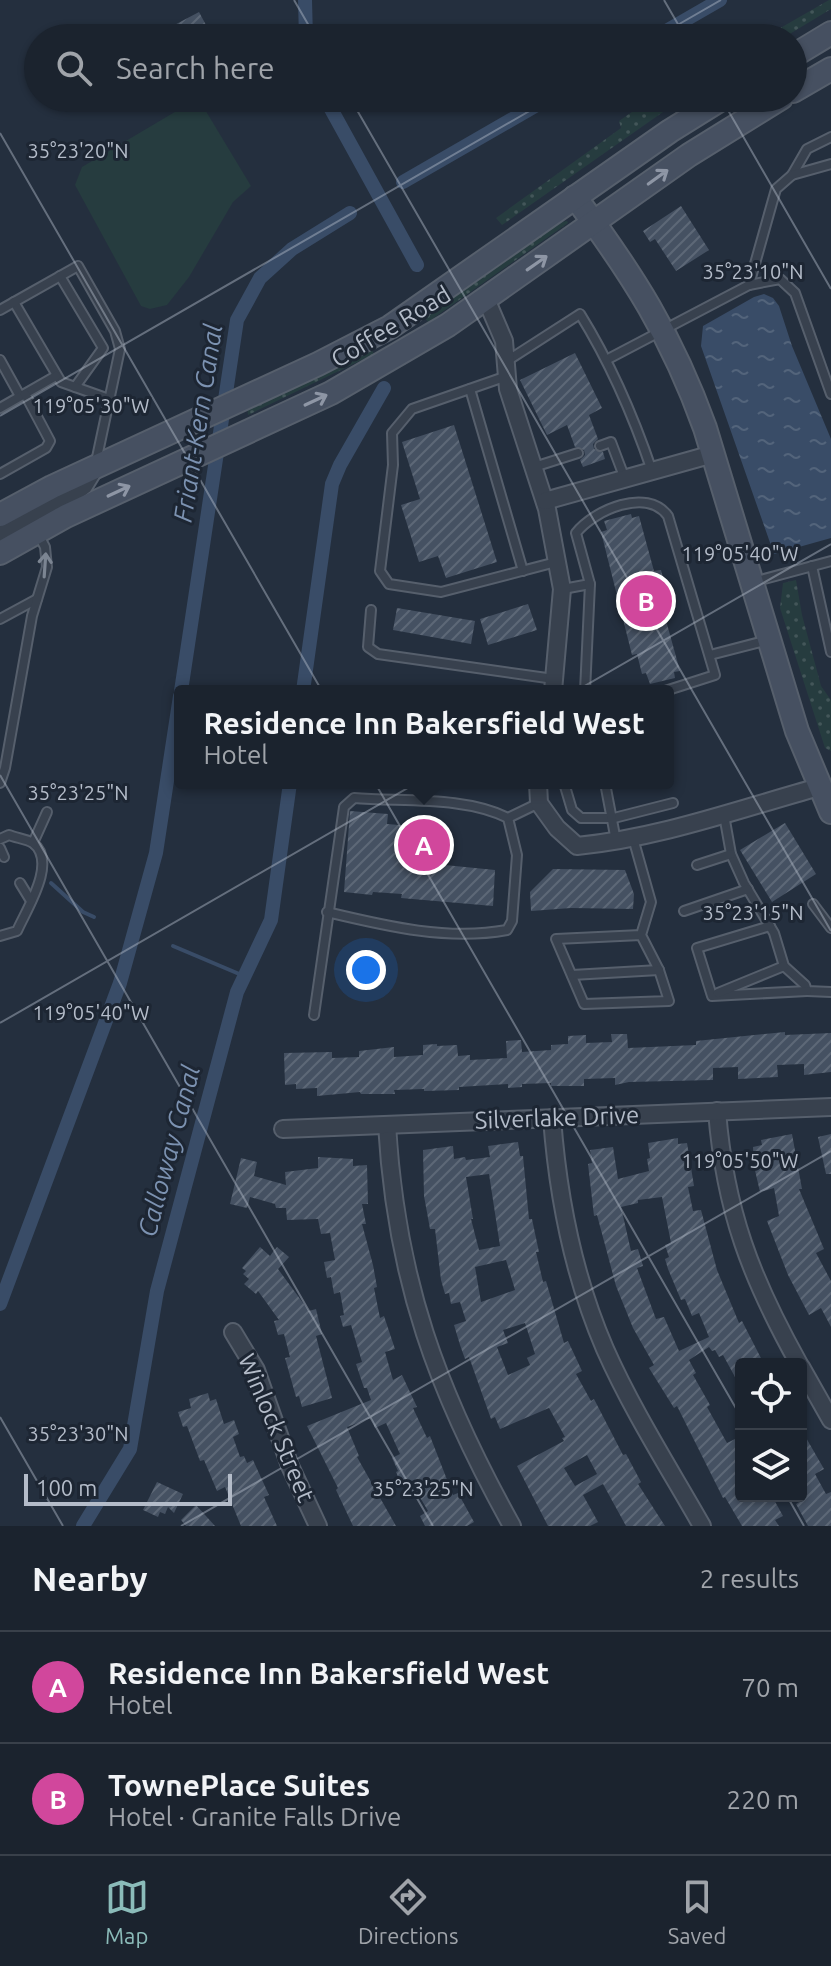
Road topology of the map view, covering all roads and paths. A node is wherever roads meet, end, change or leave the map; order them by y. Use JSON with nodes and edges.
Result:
{"nodes":[{"id":1,"x":831,"y":33,"type":"edge"},
{"id":2,"x":807,"y":48,"type":"edge"},
{"id":3,"x":831,"y":69,"type":"edge"},
{"id":4,"x":807,"y":83,"type":"edge"},
{"id":5,"x":702,"y":112,"type":"edge"},
{"id":6,"x":758,"y":112,"type":"edge"},
{"id":7,"x":831,"y":137,"type":"edge"},
{"id":8,"x":831,"y":164,"type":"edge"},
{"id":9,"x":792,"y":175,"type":"junction"},
{"id":10,"x":575,"y":197,"type":"junction"},
{"id":11,"x":594,"y":223,"type":"junction"},
{"id":12,"x":60,"y":276,"type":"junction"},
{"id":13,"x":749,"y":285,"type":"junction"},
{"id":14,"x":486,"y":299,"type":"junction"},
{"id":15,"x":14,"y":302,"type":"junction"},
{"id":16,"x":0,"y":310,"type":"edge"},
{"id":17,"x":664,"y":330,"type":"junction"},
{"id":18,"x":608,"y":359,"type":"junction"},
{"id":19,"x":0,"y":360,"type":"edge"},
{"id":20,"x":507,"y":369,"type":"junction"},
{"id":21,"x":56,"y":376,"type":"junction"},
{"id":22,"x":75,"y":387,"type":"junction"},
{"id":23,"x":470,"y":389,"type":"junction"},
{"id":24,"x":831,"y":394,"type":"edge"},
{"id":25,"x":22,"y":395,"type":"junction"},
{"id":26,"x":109,"y":399,"type":"junction"},
{"id":27,"x":0,"y":408,"type":"edge"},
{"id":28,"x":600,"y":446,"type":"dead end"},
{"id":29,"x":578,"y":453,"type":"dead end"},
{"id":30,"x":713,"y":454,"type":"junction"},
{"id":31,"x":534,"y":467,"type":"junction"},
{"id":32,"x":95,"y":468,"type":"junction"},
{"id":33,"x":652,"y":471,"type":"junction"},
{"id":34,"x":0,"y":474,"type":"edge"},
{"id":35,"x":625,"y":479,"type":"junction"},
{"id":36,"x":545,"y":501,"type":"junction"},
{"id":37,"x":0,"y":515,"type":"edge"},
{"id":38,"x":37,"y":532,"type":"junction"},
{"id":39,"x":0,"y":535,"type":"edge"},
{"id":40,"x":0,"y":553,"type":"edge"},
{"id":41,"x":831,"y":561,"type":"edge"},
{"id":42,"x":557,"y":562,"type":"junction"},
{"id":43,"x":812,"y":566,"type":"junction"},
{"id":44,"x":523,"y":571,"type":"junction"},
{"id":45,"x":752,"y":583,"type":"junction"},
{"id":46,"x":590,"y":584,"type":"junction"},
{"id":47,"x":562,"y":589,"type":"junction"},
{"id":48,"x":37,"y":599,"type":"junction"},
{"id":49,"x":371,"y":610,"type":"dead end"},
{"id":50,"x":0,"y":619,"type":"edge"},
{"id":51,"x":769,"y":639,"type":"junction"},
{"id":52,"x":831,"y":652,"type":"edge"},
{"id":53,"x":710,"y":655,"type":"junction"},
{"id":54,"x":554,"y":685,"type":"edge"},
{"id":55,"x":585,"y":685,"type":"edge"},
{"id":56,"x":674,"y":688,"type":"edge"},
{"id":57,"x":0,"y":783,"type":"edge"},
{"id":58,"x":819,"y":787,"type":"junction"},
{"id":59,"x":538,"y":789,"type":"edge"},
{"id":60,"x":566,"y":789,"type":"edge"},
{"id":61,"x":607,"y":789,"type":"edge"},
{"id":62,"x":539,"y":803,"type":"junction"},
{"id":63,"x":673,"y":803,"type":"dead end"},
{"id":64,"x":47,"y":812,"type":"dead end"},
{"id":65,"x":831,"y":812,"type":"edge"},
{"id":66,"x":724,"y":814,"type":"junction"},
{"id":67,"x":508,"y":818,"type":"junction"},
{"id":68,"x":614,"y":818,"type":"junction"},
{"id":69,"x":0,"y":839,"type":"edge"},
{"id":70,"x":624,"y":839,"type":"junction"},
{"id":71,"x":33,"y":843,"type":"junction"},
{"id":72,"x":731,"y":854,"type":"junction"},
{"id":73,"x":697,"y":865,"type":"dead end"},
{"id":74,"x":20,"y":883,"type":"dead end"},
{"id":75,"x":748,"y":889,"type":"junction"},
{"id":76,"x":31,"y":901,"type":"junction"},
{"id":77,"x":813,"y":904,"type":"dead end"},
{"id":78,"x":684,"y":911,"type":"dead end"},
{"id":79,"x":327,"y":912,"type":"junction"},
{"id":80,"x":770,"y":926,"type":"junction"},
{"id":81,"x":831,"y":928,"type":"edge"},
{"id":82,"x":641,"y":935,"type":"junction"},
{"id":83,"x":0,"y":936,"type":"edge"},
{"id":84,"x":784,"y":966,"type":"junction"},
{"id":85,"x":659,"y":970,"type":"junction"},
{"id":86,"x":572,"y":975,"type":"junction"},
{"id":87,"x":807,"y":991,"type":"junction"},
{"id":88,"x":831,"y":992,"type":"edge"},
{"id":89,"x":712,"y":996,"type":"junction"},
{"id":90,"x":314,"y":1015,"type":"dead end"},
{"id":91,"x":831,"y":1107,"type":"edge"},
{"id":92,"x":717,"y":1111,"type":"junction"},
{"id":93,"x":552,"y":1118,"type":"junction"},
{"id":94,"x":387,"y":1125,"type":"junction"},
{"id":95,"x":283,"y":1129,"type":"dead end"},
{"id":96,"x":233,"y":1332,"type":"dead end"},
{"id":97,"x":796,"y":1358,"type":"edge"},
{"id":98,"x":807,"y":1377,"type":"edge"},
{"id":99,"x":831,"y":1420,"type":"edge"},
{"id":100,"x":318,"y":1526,"type":"edge"},
{"id":101,"x":512,"y":1526,"type":"edge"},
{"id":102,"x":702,"y":1526,"type":"edge"}],
"edges":[{"from":1,"to":2,"type":"main road"},
{"from":3,"to":4,"type":"main road"},
{"from":5,"to":10,"type":"main road","name":"Coffee Road"},
{"from":11,"to":6,"type":"main road","name":"Coffee Road","one_way":true},
{"from":7,"to":9,"type":"lane"},
{"from":8,"to":9,"type":"lane"},
{"from":9,"to":13,"type":"lane"},
{"from":10,"to":11,"type":"main road"},
{"from":10,"to":32,"type":"main road","name":"Coffee Road"},
{"from":14,"to":11,"type":"main road","name":"Coffee Road","one_way":true},
{"from":11,"to":17,"type":"main road"},
{"from":12,"to":15,"type":"lane"},
{"from":12,"to":22,"type":"lane"},
{"from":12,"to":26,"type":"lane"},
{"from":13,"to":17,"type":"lane"},
{"from":13,"to":24,"type":"lane"},
{"from":14,"to":20,"type":"street"},
{"from":38,"to":14,"type":"main road","name":"Coffee Road","one_way":true},
{"from":15,"to":16,"type":"lane"},
{"from":15,"to":21,"type":"lane"},
{"from":17,"to":18,"type":"lane"},
{"from":17,"to":30,"type":"main road"},
{"from":18,"to":20,"type":"lane"},
{"from":18,"to":33,"type":"lane"},
{"from":19,"to":25,"type":"lane"},
{"from":20,"to":23,"type":"lane"},
{"from":20,"to":31,"type":"street"},
{"from":21,"to":22,"type":"lane"},
{"from":21,"to":25,"type":"lane"},
{"from":22,"to":26,"type":"lane"},
{"from":23,"to":44,"type":"lane"},
{"from":23,"to":44,"type":"lane"},
{"from":25,"to":27,"type":"lane"},
{"from":25,"to":34,"type":"lane"},
{"from":26,"to":32,"type":"lane"},
{"from":28,"to":35,"type":"lane"},
{"from":29,"to":31,"type":"lane"},
{"from":30,"to":33,"type":"street"},
{"from":30,"to":45,"type":"main road"},
{"from":31,"to":36,"type":"street"},
{"from":32,"to":37,"type":"main road","name":"Coffee Road"},
{"from":32,"to":39,"type":"street"},
{"from":33,"to":35,"type":"street"},
{"from":35,"to":36,"type":"street"},
{"from":36,"to":42,"type":"street"},
{"from":38,"to":40,"type":"main road","name":"Coffee Road"},
{"from":48,"to":38,"type":"lane","one_way":true},
{"from":41,"to":43,"type":"lane"},
{"from":42,"to":44,"type":"lane"},
{"from":42,"to":47,"type":"street"},
{"from":43,"to":45,"type":"lane"},
{"from":43,"to":52,"type":"lane"},
{"from":45,"to":51,"type":"main road"},
{"from":46,"to":47,"type":"lane"},
{"from":46,"to":53,"type":"lane"},
{"from":46,"to":55,"type":"lane"},
{"from":47,"to":54,"type":"street"},
{"from":48,"to":50,"type":"lane"},
{"from":48,"to":57,"type":"lane"},
{"from":49,"to":54,"type":"lane"},
{"from":51,"to":53,"type":"lane"},
{"from":51,"to":58,"type":"main road"},
{"from":53,"to":56,"type":"lane"},
{"from":58,"to":65,"type":"main road"},
{"from":58,"to":66,"type":"street"},
{"from":59,"to":62,"type":"street"},
{"from":60,"to":68,"type":"lane"},
{"from":61,"to":68,"type":"lane"},
{"from":62,"to":67,"type":"lane"},
{"from":62,"to":70,"type":"street"},
{"from":63,"to":68,"type":"lane"},
{"from":64,"to":71,"type":"lane"},
{"from":66,"to":70,"type":"street"},
{"from":66,"to":72,"type":"lane"},
{"from":67,"to":79,"type":"lane"},
{"from":67,"to":79,"type":"lane"},
{"from":68,"to":70,"type":"lane"},
{"from":69,"to":71,"type":"lane"},
{"from":70,"to":82,"type":"lane"},
{"from":71,"to":76,"type":"lane"},
{"from":72,"to":73,"type":"lane"},
{"from":72,"to":75,"type":"lane"},
{"from":74,"to":76,"type":"lane"},
{"from":75,"to":78,"type":"lane"},
{"from":75,"to":80,"type":"lane"},
{"from":76,"to":83,"type":"lane"},
{"from":77,"to":81,"type":"lane"},
{"from":79,"to":90,"type":"lane"},
{"from":80,"to":84,"type":"lane"},
{"from":80,"to":89,"type":"lane"},
{"from":82,"to":85,"type":"lane"},
{"from":82,"to":86,"type":"lane"},
{"from":84,"to":87,"type":"lane"},
{"from":84,"to":89,"type":"lane"},
{"from":85,"to":86,"type":"lane"},
{"from":85,"to":86,"type":"lane"},
{"from":87,"to":88,"type":"lane"},
{"from":87,"to":89,"type":"lane"},
{"from":91,"to":92,"type":"street","name":"Silverlake Drive"},
{"from":92,"to":93,"type":"street","name":"Silverlake Drive"},
{"from":92,"to":97,"type":"street"},
{"from":93,"to":94,"type":"street","name":"Silverlake Drive"},
{"from":93,"to":102,"type":"street"},
{"from":94,"to":95,"type":"street","name":"Silverlake Drive"},
{"from":94,"to":101,"type":"street"},
{"from":96,"to":100,"type":"street","name":"Winlock Street"},
{"from":98,"to":99,"type":"street"}]}
